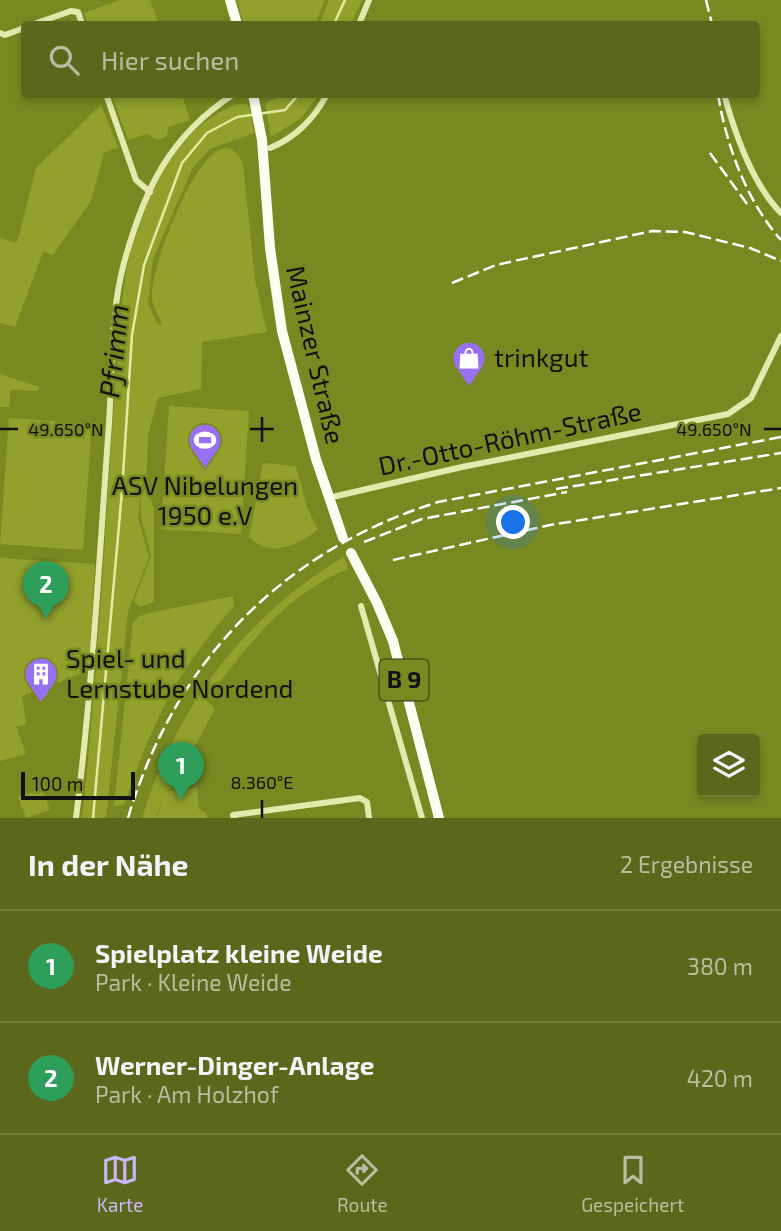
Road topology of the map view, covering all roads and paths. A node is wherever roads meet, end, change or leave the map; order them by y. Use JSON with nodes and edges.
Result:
{"nodes":[{"id":1,"x":230,"y":0,"type":"edge"},
{"id":2,"x":369,"y":0,"type":"edge"},
{"id":3,"x":43,"y":21,"type":"edge"},
{"id":4,"x":81,"y":21,"type":"edge"},
{"id":5,"x":236,"y":21,"type":"edge"},
{"id":6,"x":360,"y":21,"type":"edge"},
{"id":7,"x":21,"y":29,"type":"edge"},
{"id":8,"x":0,"y":33,"type":"edge"},
{"id":9,"x":107,"y":98,"type":"edge"},
{"id":10,"x":229,"y":98,"type":"edge"},
{"id":11,"x":254,"y":98,"type":"edge"},
{"id":12,"x":324,"y":98,"type":"edge"},
{"id":13,"x":725,"y":98,"type":"edge"},
{"id":14,"x":266,"y":149,"type":"junction"},
{"id":15,"x":150,"y":192,"type":"junction"},
{"id":16,"x":781,"y":213,"type":"edge"},
{"id":17,"x":781,"y":336,"type":"edge"},
{"id":18,"x":328,"y":498,"type":"junction"},
{"id":19,"x":343,"y":538,"type":"dead end"},
{"id":20,"x":351,"y":553,"type":"dead end"},
{"id":21,"x":361,"y":606,"type":"dead end"},
{"id":22,"x":287,"y":807,"type":"junction"},
{"id":23,"x":234,"y":816,"type":"edge"},
{"id":24,"x":76,"y":818,"type":"edge"},
{"id":25,"x":288,"y":818,"type":"edge"},
{"id":26,"x":369,"y":818,"type":"edge"},
{"id":27,"x":422,"y":818,"type":"edge"},
{"id":28,"x":439,"y":818,"type":"edge"}],
"edges":[{"from":1,"to":5,"type":"main road"},
{"from":2,"to":6,"type":"street"},
{"from":3,"to":4,"type":"street"},
{"from":7,"to":8,"type":"street"},
{"from":9,"to":15,"type":"street"},
{"from":10,"to":15,"type":"street"},
{"from":11,"to":14,"type":"main road","name":"Mainzer Straße"},
{"from":12,"to":14,"type":"street"},
{"from":13,"to":16,"type":"street"},
{"from":14,"to":18,"type":"main road","name":"Mainzer Straße"},
{"from":15,"to":24,"type":"street"},
{"from":17,"to":18,"type":"street","name":"Dr.-Otto-Röhm-Straße"},
{"from":18,"to":19,"type":"main road","name":"Mainzer Straße"},
{"from":20,"to":28,"type":"main road","number":"B 9"},
{"from":21,"to":27,"type":"street"},
{"from":22,"to":23,"type":"street"},
{"from":22,"to":25,"type":"street"},
{"from":22,"to":26,"type":"street"}]}
